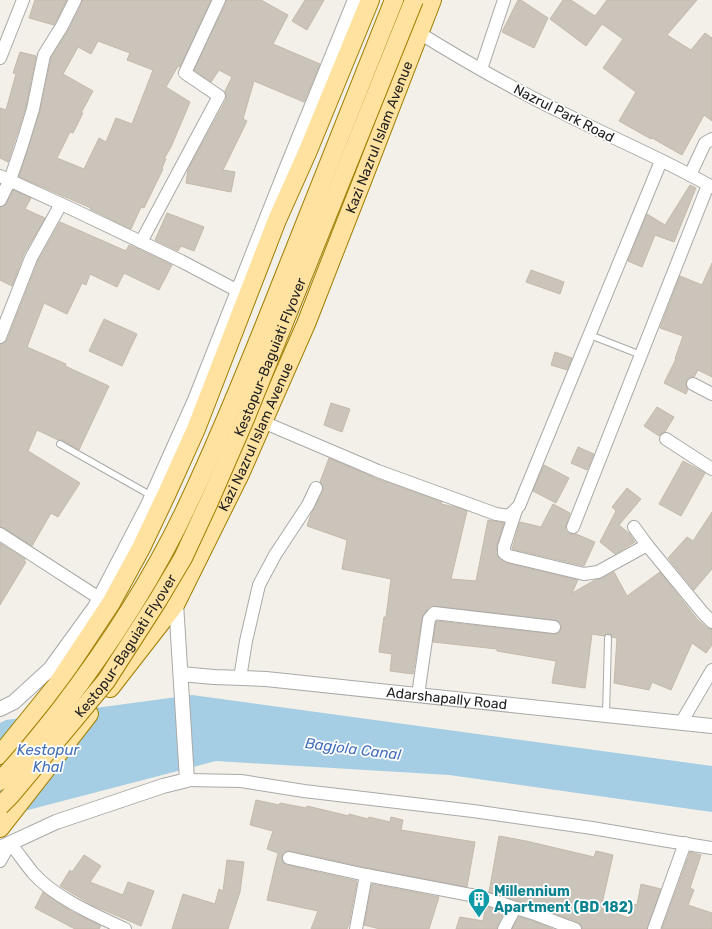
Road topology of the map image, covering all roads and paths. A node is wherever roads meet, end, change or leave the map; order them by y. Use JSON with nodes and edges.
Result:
{"nodes":[{"id":1,"x":23,"y":0,"type":"edge"},
{"id":2,"x":75,"y":0,"type":"edge"},
{"id":3,"x":219,"y":0,"type":"edge"},
{"id":4,"x":394,"y":0,"type":"edge"},
{"id":5,"x":414,"y":0,"type":"edge"},
{"id":6,"x":432,"y":0,"type":"edge"},
{"id":7,"x":504,"y":0,"type":"edge"},
{"id":8,"x":365,"y":1,"type":"edge"},
{"id":9,"x":419,"y":33,"type":"junction"},
{"id":10,"x":0,"y":58,"type":"edge"},
{"id":11,"x":481,"y":69,"type":"junction"},
{"id":12,"x":712,"y":139,"type":"edge"},
{"id":13,"x":661,"y":161,"type":"junction"},
{"id":14,"x":690,"y":175,"type":"junction"},
{"id":15,"x":5,"y":178,"type":"edge"},
{"id":16,"x":710,"y":186,"type":"edge"},
{"id":17,"x":0,"y":200,"type":"edge"},
{"id":18,"x":61,"y":204,"type":"junction"},
{"id":19,"x":141,"y":242,"type":"junction"},
{"id":20,"x":238,"y":291,"type":"junction"},
{"id":21,"x":590,"y":335,"type":"junction"},
{"id":22,"x":0,"y":337,"type":"edge"},
{"id":23,"x":641,"y":354,"type":"junction"},
{"id":24,"x":693,"y":384,"type":"dead end"},
{"id":25,"x":712,"y":394,"type":"edge"},
{"id":26,"x":264,"y":422,"type":"junction"},
{"id":27,"x":666,"y":439,"type":"dead end"},
{"id":28,"x":60,"y":444,"type":"dead end"},
{"id":29,"x":712,"y":470,"type":"edge"},
{"id":30,"x":316,"y":488,"type":"dead end"},
{"id":31,"x":152,"y":496,"type":"junction"},
{"id":32,"x":516,"y":510,"type":"junction"},
{"id":33,"x":573,"y":527,"type":"dead end"},
{"id":34,"x":634,"y":527,"type":"dead end"},
{"id":35,"x":0,"y":534,"type":"edge"},
{"id":36,"x":647,"y":545,"type":"junction"},
{"id":37,"x":100,"y":598,"type":"junction"},
{"id":38,"x":176,"y":603,"type":"junction"},
{"id":39,"x":712,"y":622,"type":"edge"},
{"id":40,"x":554,"y":627,"type":"dead end"},
{"id":41,"x":608,"y":638,"type":"dead end"},
{"id":42,"x":712,"y":670,"type":"edge"},
{"id":43,"x":181,"y":674,"type":"junction"},
{"id":44,"x":240,"y":678,"type":"junction"},
{"id":45,"x":418,"y":695,"type":"junction"},
{"id":46,"x":0,"y":709,"type":"edge"},
{"id":47,"x":606,"y":715,"type":"junction"},
{"id":48,"x":681,"y":723,"type":"junction"},
{"id":49,"x":712,"y":726,"type":"edge"},
{"id":50,"x":0,"y":756,"type":"edge"},
{"id":51,"x":187,"y":776,"type":"junction"},
{"id":52,"x":0,"y":781,"type":"edge"},
{"id":53,"x":0,"y":806,"type":"edge"},
{"id":54,"x":0,"y":828,"type":"edge"},
{"id":55,"x":685,"y":843,"type":"junction"},
{"id":56,"x":5,"y":846,"type":"edge"},
{"id":57,"x":712,"y":848,"type":"edge"},
{"id":58,"x":289,"y":858,"type":"dead end"},
{"id":59,"x":0,"y":861,"type":"edge"},
{"id":60,"x":366,"y":875,"type":"junction"},
{"id":61,"x":515,"y":908,"type":"junction"},
{"id":62,"x":125,"y":929,"type":"edge"},
{"id":63,"x":356,"y":929,"type":"edge"},
{"id":64,"x":504,"y":929,"type":"edge"},
{"id":65,"x":575,"y":929,"type":"edge"},
{"id":66,"x":654,"y":929,"type":"edge"}],
"edges":[{"from":1,"to":10,"type":"street"},
{"from":2,"to":15,"type":"street"},
{"from":3,"to":19,"type":"street"},
{"from":4,"to":52,"type":"main road","name":"Kestopur-Baguiati Flyover","bridge":true},
{"from":5,"to":53,"type":"main road","name":"Kestopur-Baguiati Flyover","bridge":true},
{"from":6,"to":9,"type":"main road","name":"Kazi Nazrul Islam Avenue"},
{"from":7,"to":11,"type":"street"},
{"from":8,"to":9,"type":"street","name":"Nazrul Park Road"},
{"from":8,"to":20,"type":"street"},
{"from":8,"to":50,"type":"main road"},
{"from":9,"to":11,"type":"street","name":"Nazrul Park Road"},
{"from":9,"to":26,"type":"main road","name":"Kazi Nazrul Islam Avenue"},
{"from":11,"to":13,"type":"street","name":"Nazrul Park Road"},
{"from":12,"to":14,"type":"street"},
{"from":13,"to":14,"type":"street","name":"Nazrul Park Road"},
{"from":13,"to":21,"type":"street"},
{"from":14,"to":16,"type":"street","name":"Nazrul Park Road"},
{"from":15,"to":17,"type":"street"},
{"from":15,"to":18,"type":"street"},
{"from":16,"to":23,"type":"street"},
{"from":18,"to":19,"type":"street"},
{"from":18,"to":22,"type":"street"},
{"from":19,"to":20,"type":"street"},
{"from":20,"to":31,"type":"street"},
{"from":21,"to":23,"type":"lane"},
{"from":21,"to":32,"type":"street"},
{"from":23,"to":33,"type":"street"},
{"from":24,"to":25,"type":"street"},
{"from":26,"to":32,"type":"street"},
{"from":26,"to":38,"type":"main road","name":"Kazi Nazrul Islam Avenue"},
{"from":27,"to":29,"type":"street"},
{"from":28,"to":31,"type":"lane"},
{"from":30,"to":44,"type":"street"},
{"from":31,"to":37,"type":"street"},
{"from":32,"to":36,"type":"street"},
{"from":34,"to":36,"type":"street"},
{"from":35,"to":37,"type":"street"},
{"from":36,"to":39,"type":"street"},
{"from":37,"to":46,"type":"street"},
{"from":38,"to":43,"type":"street"},
{"from":38,"to":54,"type":"main road","name":"Kazi Nazrul Islam Avenue"},
{"from":40,"to":45,"type":"street"},
{"from":41,"to":47,"type":"lane"},
{"from":42,"to":48,"type":"street"},
{"from":43,"to":44,"type":"street","name":"Adarshapally Road"},
{"from":43,"to":51,"type":"street"},
{"from":44,"to":45,"type":"street","name":"Adarshapally Road"},
{"from":45,"to":47,"type":"street","name":"Adarshapally Road"},
{"from":47,"to":48,"type":"street","name":"Adarshapally Road"},
{"from":48,"to":49,"type":"street","name":"Adarshapally Road"},
{"from":51,"to":55,"type":"street"},
{"from":51,"to":56,"type":"street"},
{"from":55,"to":57,"type":"street"},
{"from":55,"to":66,"type":"street"},
{"from":56,"to":59,"type":"street"},
{"from":56,"to":62,"type":"street"},
{"from":58,"to":60,"type":"street"},
{"from":60,"to":61,"type":"street"},
{"from":60,"to":63,"type":"street"},
{"from":61,"to":64,"type":"street"},
{"from":61,"to":65,"type":"street"}]}
